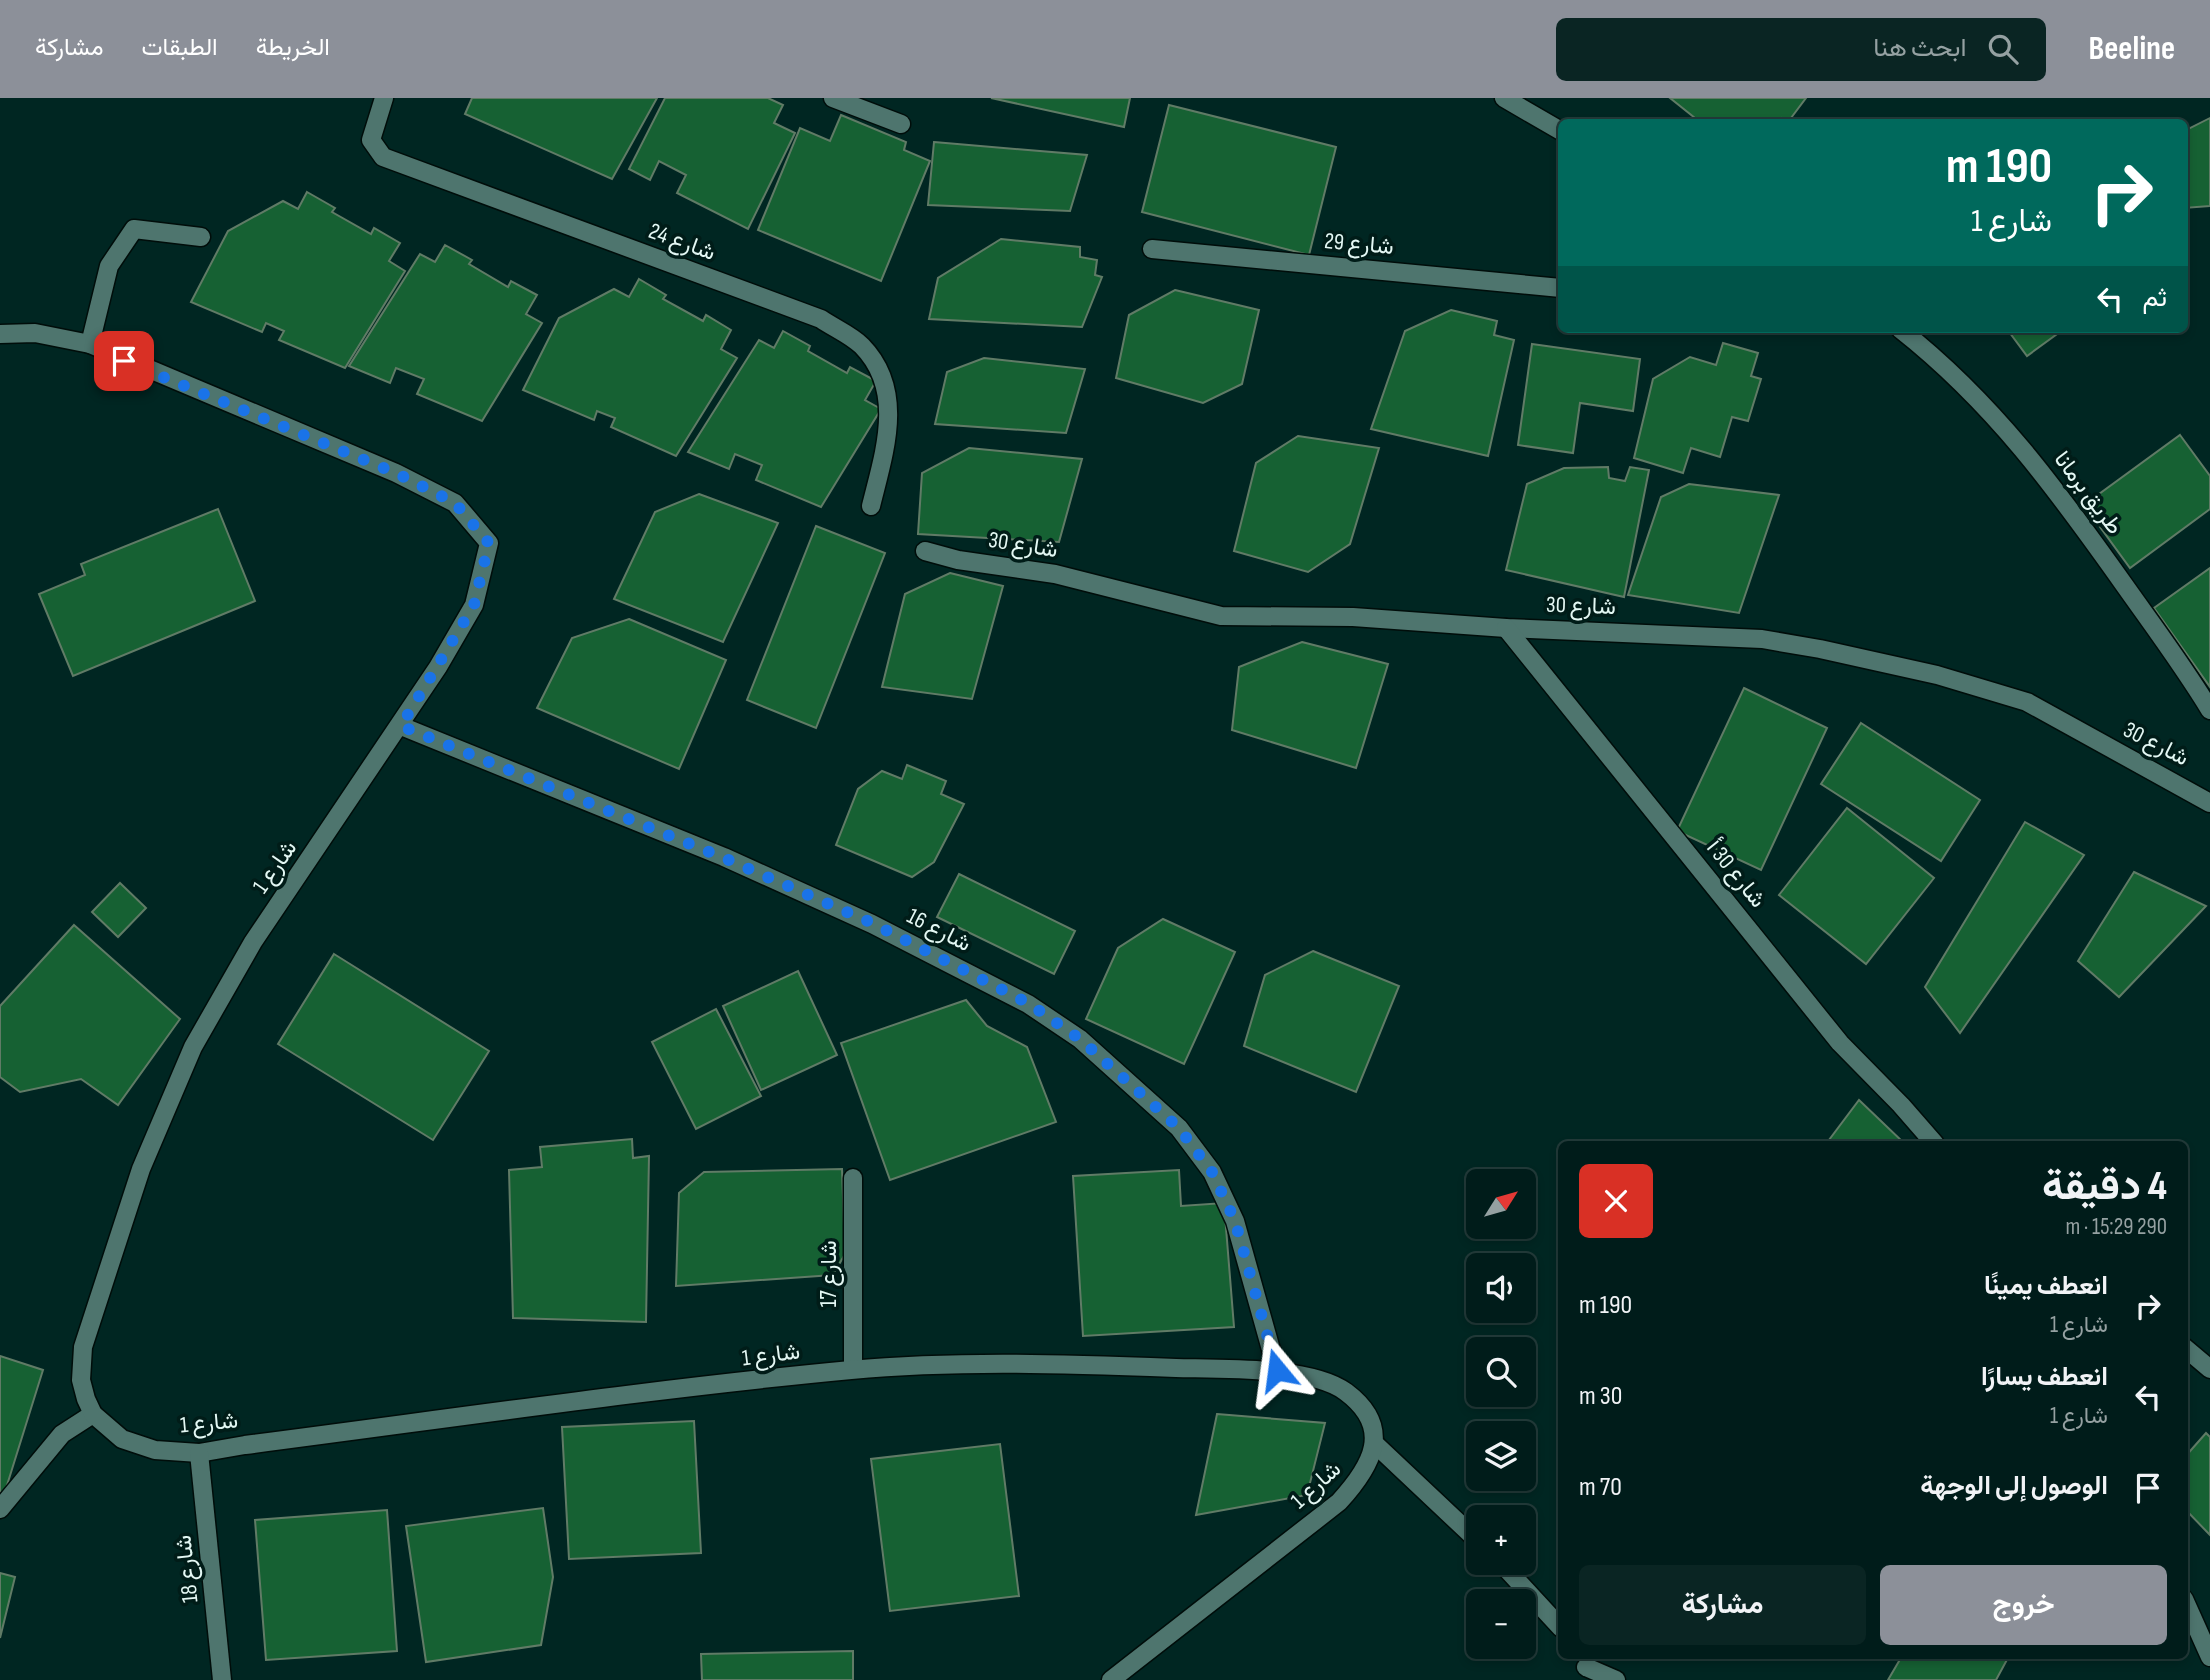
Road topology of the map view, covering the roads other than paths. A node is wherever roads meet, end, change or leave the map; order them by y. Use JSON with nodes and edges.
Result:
{"nodes":[{"id":1,"x":384,"y":98,"type":"edge"},
{"id":2,"x":833,"y":98,"type":"edge"},
{"id":3,"x":1504,"y":98,"type":"edge"},
{"id":4,"x":901,"y":124,"type":"dead end"},
{"id":5,"x":1558,"y":129,"type":"edge"},
{"id":6,"x":201,"y":237,"type":"dead end"},
{"id":7,"x":1152,"y":249,"type":"dead end"},
{"id":8,"x":1558,"y":288,"type":"edge"},
{"id":9,"x":1905,"y":333,"type":"edge"},
{"id":10,"x":0,"y":334,"type":"edge"},
{"id":11,"x":90,"y":344,"type":"junction"},
{"id":12,"x":870,"y":506,"type":"dead end"},
{"id":13,"x":925,"y":551,"type":"dead end"},
{"id":14,"x":1506,"y":628,"type":"junction"},
{"id":15,"x":2210,"y":710,"type":"edge"},
{"id":16,"x":401,"y":726,"type":"junction"},
{"id":17,"x":2210,"y":803,"type":"edge"},
{"id":18,"x":1901,"y":1105,"type":"junction"},
{"id":19,"x":1932,"y":1141,"type":"edge"},
{"id":20,"x":1944,"y":1141,"type":"edge"},
{"id":21,"x":853,"y":1178,"type":"dead end"},
{"id":22,"x":2188,"y":1350,"type":"edge"},
{"id":23,"x":2210,"y":1369,"type":"edge"},
{"id":24,"x":853,"y":1370,"type":"junction"},
{"id":25,"x":1277,"y":1370,"type":"junction"},
{"id":26,"x":93,"y":1413,"type":"junction"},
{"id":27,"x":1375,"y":1444,"type":"junction"},
{"id":28,"x":199,"y":1453,"type":"junction"},
{"id":29,"x":0,"y":1509,"type":"edge"},
{"id":30,"x":1466,"y":1530,"type":"edge"},
{"id":31,"x":1512,"y":1575,"type":"edge"},
{"id":32,"x":2188,"y":1608,"type":"edge"},
{"id":33,"x":1558,"y":1625,"type":"edge"},
{"id":34,"x":2210,"y":1657,"type":"edge"},
{"id":35,"x":1584,"y":1667,"type":"edge"},
{"id":36,"x":222,"y":1680,"type":"edge"},
{"id":37,"x":1111,"y":1680,"type":"edge"},
{"id":38,"x":1616,"y":1680,"type":"edge"}],
"edges":[{"from":1,"to":12,"type":"street","name":"شارع 24"},
{"from":2,"to":4,"type":"street"},
{"from":3,"to":5,"type":"street"},
{"from":6,"to":11,"type":"street"},
{"from":7,"to":8,"type":"street","name":"شارع 29"},
{"from":9,"to":15,"type":"street","name":"طريق برمانا"},
{"from":10,"to":11,"type":"street","name":"شارع 1"},
{"from":11,"to":16,"type":"street","name":"شارع 1"},
{"from":13,"to":14,"type":"street","name":"شارع 30"},
{"from":14,"to":17,"type":"street","name":"شارع 30"},
{"from":14,"to":18,"type":"street","name":"شارع 30 أ"},
{"from":16,"to":25,"type":"street","name":"شارع 16"},
{"from":16,"to":26,"type":"street","name":"شارع 1"},
{"from":18,"to":19,"type":"street","name":"شارع 30 أ"},
{"from":18,"to":20,"type":"street"},
{"from":21,"to":24,"type":"street","name":"شارع 17"},
{"from":22,"to":23,"type":"street"},
{"from":24,"to":25,"type":"street","name":"شارع 1"},
{"from":24,"to":28,"type":"street","name":"شارع 1"},
{"from":25,"to":27,"type":"street","name":"شارع 1"},
{"from":26,"to":28,"type":"street","name":"شارع 1"},
{"from":26,"to":29,"type":"street"},
{"from":27,"to":30,"type":"street"},
{"from":27,"to":37,"type":"street","name":"شارع 1"},
{"from":28,"to":36,"type":"street","name":"شارع 18"},
{"from":31,"to":33,"type":"street"},
{"from":32,"to":34,"type":"street"},
{"from":35,"to":38,"type":"street"}]}
